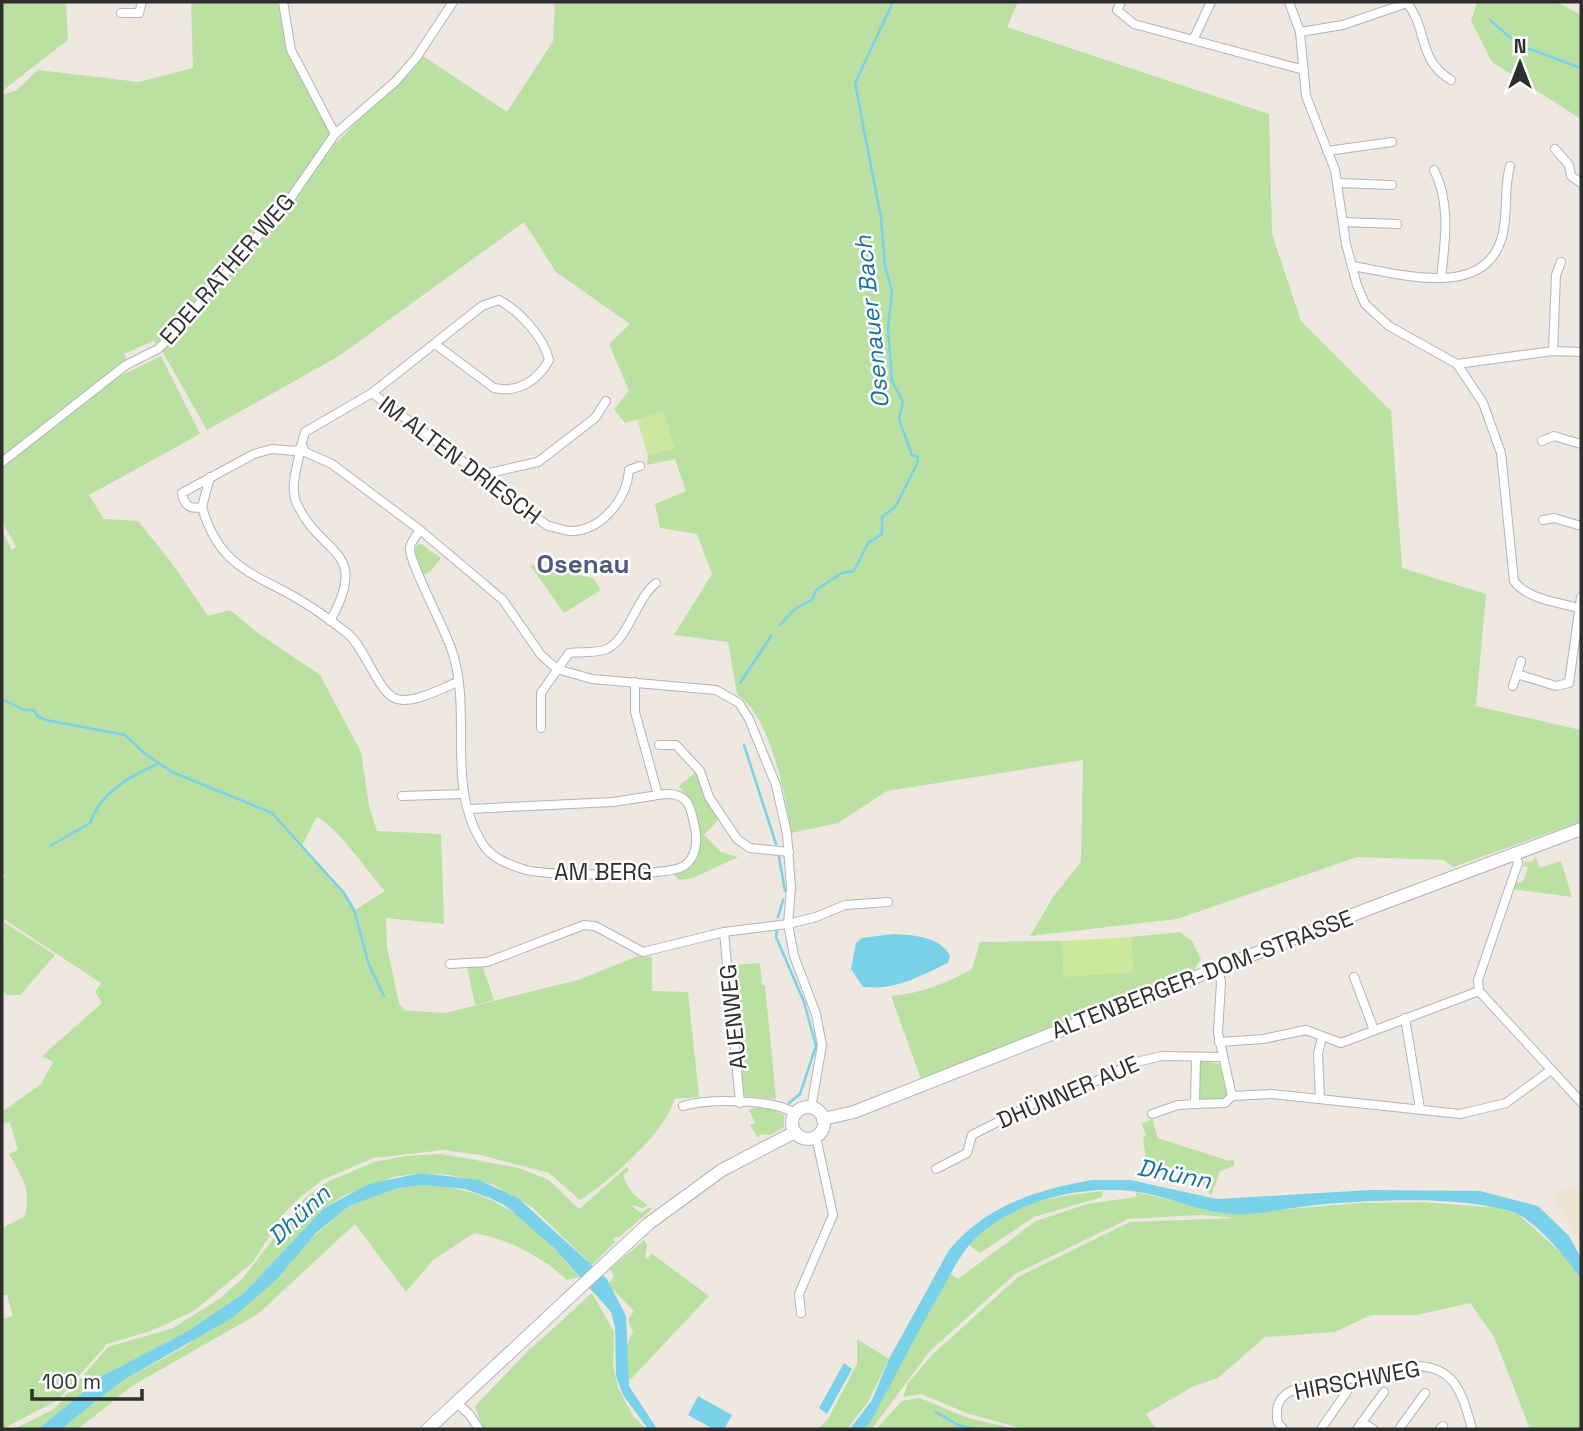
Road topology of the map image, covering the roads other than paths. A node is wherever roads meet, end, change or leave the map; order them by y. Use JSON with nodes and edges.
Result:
{"nodes":[{"id":1,"x":142,"y":2,"type":"edge"},
{"id":2,"x":283,"y":2,"type":"edge"},
{"id":3,"x":453,"y":2,"type":"edge"},
{"id":4,"x":1211,"y":2,"type":"edge"},
{"id":5,"x":1289,"y":2,"type":"edge"},
{"id":6,"x":1117,"y":3,"type":"edge"},
{"id":7,"x":121,"y":13,"type":"dead end"},
{"id":8,"x":1300,"y":33,"type":"junction"},
{"id":9,"x":1194,"y":38,"type":"junction"},
{"id":10,"x":1304,"y":70,"type":"junction"},
{"id":11,"x":1451,"y":80,"type":"dead end"},
{"id":12,"x":335,"y":134,"type":"junction"},
{"id":13,"x":1392,"y":142,"type":"dead end"},
{"id":14,"x":1555,"y":149,"type":"dead end"},
{"id":15,"x":1327,"y":151,"type":"junction"},
{"id":16,"x":1510,"y":166,"type":"dead end"},
{"id":17,"x":1434,"y":170,"type":"dead end"},
{"id":18,"x":1338,"y":183,"type":"junction"},
{"id":19,"x":1581,"y":183,"type":"edge"},
{"id":20,"x":1392,"y":186,"type":"dead end"},
{"id":21,"x":1343,"y":222,"type":"junction"},
{"id":22,"x":1397,"y":224,"type":"dead end"},
{"id":23,"x":1560,"y":262,"type":"dead end"},
{"id":24,"x":1352,"y":266,"type":"junction"},
{"id":25,"x":1441,"y":278,"type":"junction"},
{"id":26,"x":435,"y":344,"type":"junction"},
{"id":27,"x":1553,"y":351,"type":"junction"},
{"id":28,"x":1581,"y":352,"type":"edge"},
{"id":29,"x":1457,"y":363,"type":"junction"},
{"id":30,"x":372,"y":393,"type":"junction"},
{"id":31,"x":606,"y":401,"type":"dead end"},
{"id":32,"x":1542,"y":442,"type":"dead end"},
{"id":33,"x":1581,"y":444,"type":"edge"},
{"id":34,"x":300,"y":451,"type":"junction"},
{"id":35,"x":2,"y":462,"type":"edge"},
{"id":36,"x":640,"y":466,"type":"dead end"},
{"id":37,"x":480,"y":475,"type":"junction"},
{"id":38,"x":211,"y":477,"type":"junction"},
{"id":39,"x":202,"y":507,"type":"junction"},
{"id":40,"x":1543,"y":520,"type":"dead end"},
{"id":41,"x":1581,"y":526,"type":"edge"},
{"id":42,"x":420,"y":530,"type":"junction"},
{"id":43,"x":656,"y":583,"type":"dead end"},
{"id":44,"x":636,"y":586,"type":"dead end"},
{"id":45,"x":645,"y":592,"type":"junction"},
{"id":46,"x":1581,"y":597,"type":"edge"},
{"id":47,"x":1578,"y":608,"type":"junction"},
{"id":48,"x":330,"y":621,"type":"junction"},
{"id":49,"x":1521,"y":661,"type":"dead end"},
{"id":50,"x":557,"y":669,"type":"junction"},
{"id":51,"x":1517,"y":674,"type":"junction"},
{"id":52,"x":458,"y":682,"type":"junction"},
{"id":53,"x":635,"y":682,"type":"junction"},
{"id":54,"x":1513,"y":686,"type":"dead end"},
{"id":55,"x":541,"y":728,"type":"dead end"},
{"id":56,"x":683,"y":737,"type":"dead end"},
{"id":57,"x":676,"y":745,"type":"junction"},
{"id":58,"x":659,"y":746,"type":"dead end"},
{"id":59,"x":413,"y":784,"type":"dead end"},
{"id":60,"x":464,"y":794,"type":"junction"},
{"id":61,"x":413,"y":795,"type":"junction"},
{"id":62,"x":658,"y":795,"type":"junction"},
{"id":63,"x":401,"y":796,"type":"dead end"},
{"id":64,"x":468,"y":809,"type":"junction"},
{"id":65,"x":1581,"y":830,"type":"edge"},
{"id":66,"x":789,"y":852,"type":"junction"},
{"id":67,"x":1515,"y":853,"type":"junction"},
{"id":68,"x":888,"y":902,"type":"dead end"},
{"id":69,"x":788,"y":924,"type":"junction"},
{"id":70,"x":724,"y":932,"type":"junction"},
{"id":71,"x":450,"y":964,"type":"dead end"},
{"id":72,"x":1218,"y":968,"type":"junction"},
{"id":73,"x":1354,"y":977,"type":"dead end"},
{"id":74,"x":1479,"y":990,"type":"junction"},
{"id":75,"x":1405,"y":1018,"type":"junction"},
{"id":76,"x":1374,"y":1030,"type":"junction"},
{"id":77,"x":1322,"y":1038,"type":"junction"},
{"id":78,"x":1219,"y":1042,"type":"junction"},
{"id":79,"x":1196,"y":1057,"type":"junction"},
{"id":80,"x":1222,"y":1057,"type":"junction"},
{"id":81,"x":1551,"y":1070,"type":"junction"},
{"id":82,"x":1232,"y":1097,"type":"junction"},
{"id":83,"x":1321,"y":1098,"type":"junction"},
{"id":84,"x":1581,"y":1102,"type":"edge"},
{"id":85,"x":740,"y":1103,"type":"junction"},
{"id":86,"x":1195,"y":1104,"type":"junction"},
{"id":87,"x":683,"y":1106,"type":"dead end"},
{"id":88,"x":811,"y":1108,"type":"junction"},
{"id":89,"x":1419,"y":1109,"type":"junction"},
{"id":90,"x":795,"y":1114,"type":"junction"},
{"id":91,"x":1152,"y":1114,"type":"dead end"},
{"id":92,"x":823,"y":1119,"type":"junction"},
{"id":93,"x":795,"y":1132,"type":"junction"},
{"id":94,"x":816,"y":1137,"type":"junction"},
{"id":95,"x":936,"y":1169,"type":"dead end"},
{"id":96,"x":801,"y":1313,"type":"dead end"},
{"id":97,"x":1348,"y":1390,"type":"dead end"},
{"id":98,"x":1384,"y":1392,"type":"dead end"},
{"id":99,"x":1425,"y":1393,"type":"dead end"},
{"id":100,"x":457,"y":1403,"type":"junction"},
{"id":101,"x":1360,"y":1426,"type":"edge"},
{"id":102,"x":428,"y":1429,"type":"edge"},
{"id":103,"x":479,"y":1429,"type":"edge"},
{"id":104,"x":1283,"y":1429,"type":"edge"},
{"id":105,"x":1321,"y":1429,"type":"edge"},
{"id":106,"x":1373,"y":1429,"type":"edge"},
{"id":107,"x":1399,"y":1429,"type":"edge"},
{"id":108,"x":1472,"y":1429,"type":"edge"}],
"edges":[{"from":1,"to":7,"type":"street"},
{"from":2,"to":12,"type":"street"},
{"from":3,"to":12,"type":"street","name":"EDELRATHER WEG"},
{"from":4,"to":9,"type":"street"},
{"from":5,"to":8,"type":"street"},
{"from":6,"to":9,"type":"street"},
{"from":8,"to":10,"type":"street"},
{"from":8,"to":11,"type":"street"},
{"from":9,"to":10,"type":"street"},
{"from":10,"to":15,"type":"street"},
{"from":12,"to":35,"type":"street","name":"EDELRATHER WEG"},
{"from":13,"to":15,"type":"street"},
{"from":14,"to":19,"type":"street"},
{"from":15,"to":18,"type":"street"},
{"from":16,"to":25,"type":"street"},
{"from":17,"to":25,"type":"street"},
{"from":18,"to":20,"type":"street"},
{"from":18,"to":21,"type":"street"},
{"from":21,"to":22,"type":"street"},
{"from":21,"to":24,"type":"street"},
{"from":23,"to":27,"type":"street"},
{"from":24,"to":25,"type":"street"},
{"from":24,"to":29,"type":"street"},
{"from":26,"to":26,"type":"street"},
{"from":26,"to":30,"type":"street"},
{"from":27,"to":28,"type":"street"},
{"from":27,"to":29,"type":"street"},
{"from":29,"to":47,"type":"street"},
{"from":30,"to":34,"type":"street"},
{"from":30,"to":37,"type":"street","name":"IM ALTEN DRIESCH"},
{"from":31,"to":37,"type":"street"},
{"from":32,"to":33,"type":"street"},
{"from":34,"to":38,"type":"street"},
{"from":34,"to":42,"type":"street"},
{"from":34,"to":48,"type":"street"},
{"from":36,"to":37,"type":"street","name":"IM ALTEN DRIESCH"},
{"from":38,"to":39,"type":"street"},
{"from":38,"to":39,"type":"street"},
{"from":39,"to":48,"type":"street"},
{"from":40,"to":41,"type":"street"},
{"from":42,"to":50,"type":"street"},
{"from":42,"to":52,"type":"street","name":"AM BERG"},
{"from":43,"to":45,"type":"street"},
{"from":44,"to":45,"type":"street"},
{"from":45,"to":50,"type":"street"},
{"from":46,"to":47,"type":"street"},
{"from":47,"to":51,"type":"street"},
{"from":48,"to":52,"type":"street"},
{"from":49,"to":51,"type":"street"},
{"from":50,"to":53,"type":"street"},
{"from":50,"to":55,"type":"street"},
{"from":51,"to":54,"type":"street"},
{"from":52,"to":60,"type":"street","name":"AM BERG"},
{"from":53,"to":62,"type":"street"},
{"from":53,"to":66,"type":"street"},
{"from":56,"to":57,"type":"street"},
{"from":57,"to":58,"type":"street"},
{"from":57,"to":66,"type":"street"},
{"from":59,"to":61,"type":"street"},
{"from":60,"to":61,"type":"street"},
{"from":60,"to":64,"type":"street","name":"AM BERG"},
{"from":61,"to":63,"type":"street"},
{"from":62,"to":64,"type":"street"},
{"from":62,"to":64,"type":"street","name":"AM BERG"},
{"from":65,"to":67,"type":"main road","name":"ALTENBERGER-DOM-STRASSE"},
{"from":66,"to":69,"type":"street"},
{"from":67,"to":72,"type":"main road","name":"ALTENBERGER-DOM-STRASSE"},
{"from":67,"to":74,"type":"street"},
{"from":68,"to":69,"type":"street"},
{"from":69,"to":70,"type":"street"},
{"from":69,"to":88,"type":"street"},
{"from":70,"to":71,"type":"street"},
{"from":70,"to":85,"type":"street","name":"AUENWEG"},
{"from":72,"to":78,"type":"street"},
{"from":72,"to":92,"type":"main road","name":"ALTENBERGER-DOM-STRASSE"},
{"from":73,"to":76,"type":"street"},
{"from":74,"to":75,"type":"street"},
{"from":74,"to":81,"type":"street"},
{"from":75,"to":76,"type":"street"},
{"from":75,"to":89,"type":"street"},
{"from":76,"to":77,"type":"street"},
{"from":77,"to":78,"type":"street"},
{"from":77,"to":83,"type":"street"},
{"from":78,"to":80,"type":"street"},
{"from":79,"to":80,"type":"street","name":"DHÜNNER AUE"},
{"from":79,"to":86,"type":"street"},
{"from":79,"to":95,"type":"street","name":"DHÜNNER AUE"},
{"from":80,"to":82,"type":"street"},
{"from":81,"to":84,"type":"street"},
{"from":81,"to":89,"type":"street"},
{"from":82,"to":83,"type":"street"},
{"from":82,"to":86,"type":"street"},
{"from":83,"to":89,"type":"street"},
{"from":85,"to":87,"type":"street"},
{"from":85,"to":90,"type":"street"},
{"from":86,"to":91,"type":"street"},
{"from":88,"to":90,"type":"main road"},
{"from":88,"to":92,"type":"main road"},
{"from":90,"to":93,"type":"main road"},
{"from":92,"to":94,"type":"main road"},
{"from":93,"to":94,"type":"main road"},
{"from":93,"to":100,"type":"main road"},
{"from":94,"to":96,"type":"street"},
{"from":97,"to":105,"type":"street","name":"HIRSCHWEG"},
{"from":98,"to":101,"type":"street","name":"HIRSCHWEG"},
{"from":99,"to":107,"type":"street","name":"HIRSCHWEG"},
{"from":100,"to":102,"type":"main road"},
{"from":100,"to":103,"type":"street"},
{"from":101,"to":106,"type":"street","name":"HIRSCHWEG"},
{"from":104,"to":108,"type":"street","name":"HIRSCHWEG"}]}
